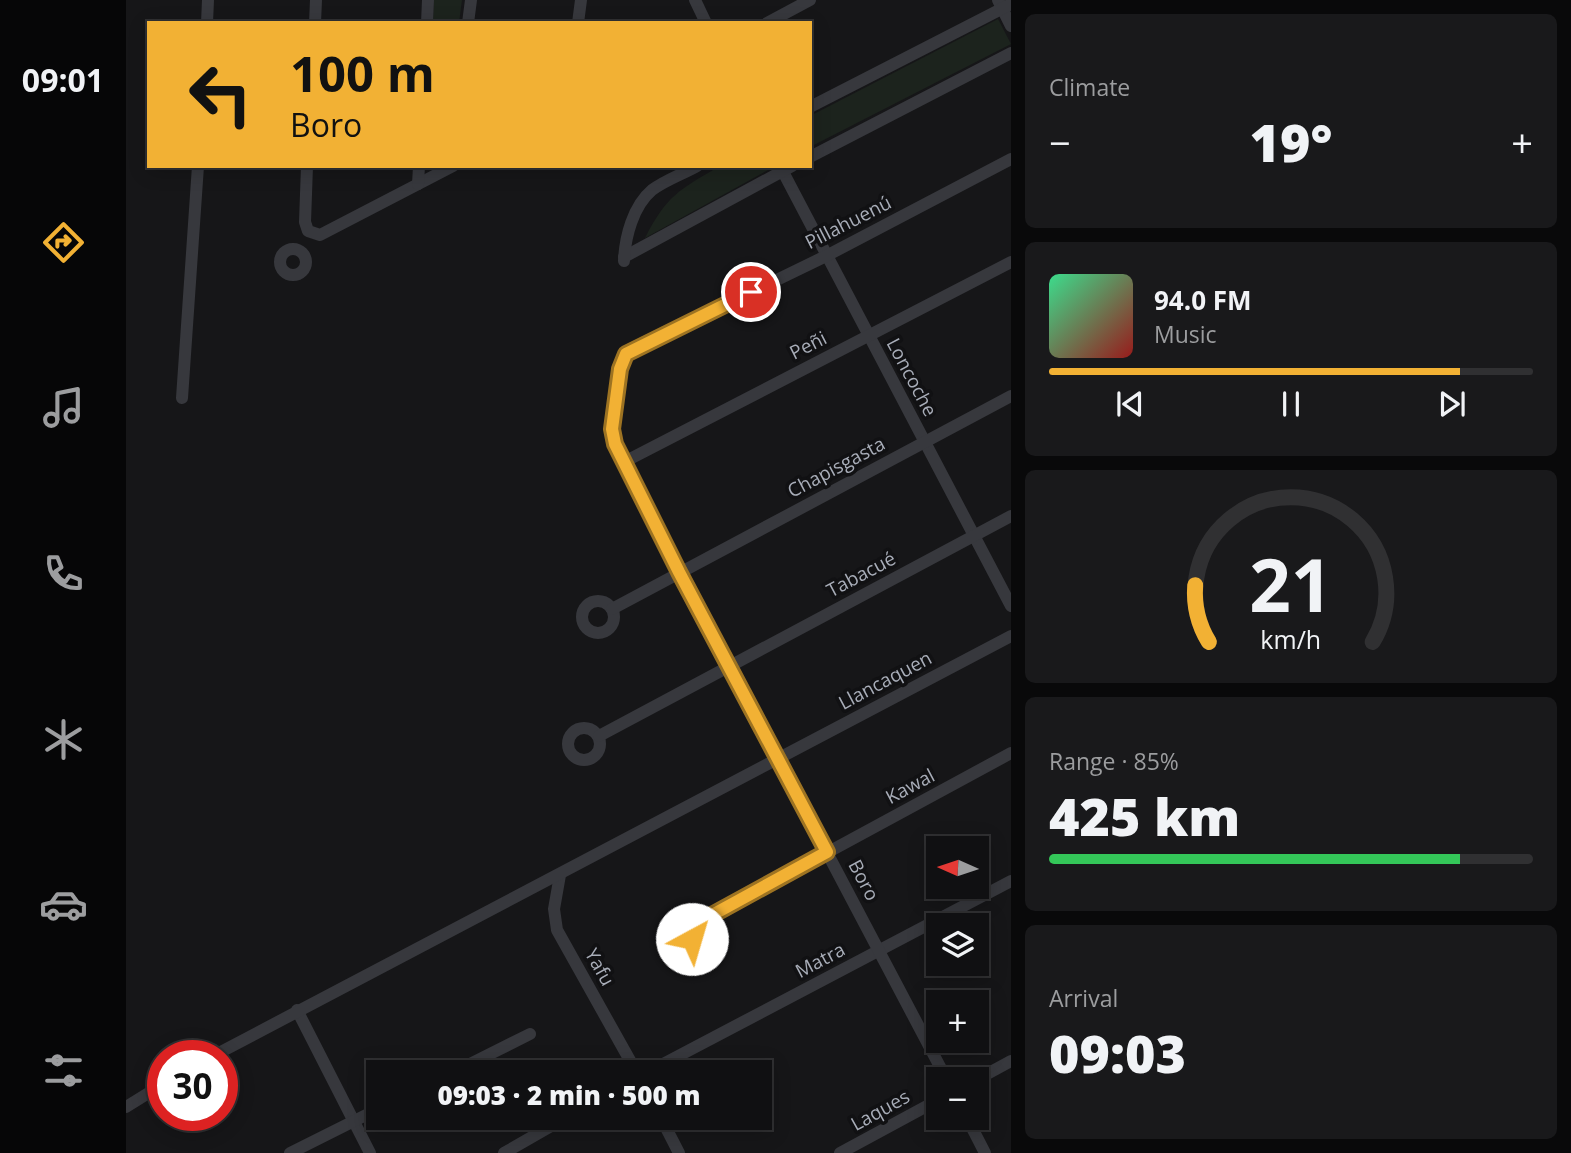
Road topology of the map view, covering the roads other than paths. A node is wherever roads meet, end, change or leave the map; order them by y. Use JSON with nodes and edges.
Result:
{"nodes":[{"id":1,"x":208,"y":0,"type":"edge"},
{"id":2,"x":316,"y":0,"type":"edge"},
{"id":3,"x":428,"y":0,"type":"edge"},
{"id":4,"x":471,"y":0,"type":"edge"},
{"id":5,"x":581,"y":0,"type":"edge"},
{"id":6,"x":695,"y":0,"type":"edge"},
{"id":7,"x":810,"y":0,"type":"edge"},
{"id":8,"x":1004,"y":4,"type":"edge"},
{"id":9,"x":207,"y":21,"type":"edge"},
{"id":10,"x":315,"y":21,"type":"edge"},
{"id":11,"x":427,"y":21,"type":"edge"},
{"id":12,"x":468,"y":21,"type":"edge"},
{"id":13,"x":578,"y":21,"type":"edge"},
{"id":14,"x":705,"y":21,"type":"edge"},
{"id":15,"x":771,"y":21,"type":"edge"},
{"id":16,"x":1011,"y":26,"type":"edge"},
{"id":17,"x":1011,"y":53,"type":"edge"},
{"id":18,"x":812,"y":106,"type":"edge"},
{"id":19,"x":812,"y":156,"type":"edge"},
{"id":20,"x":1011,"y":159,"type":"edge"},
{"id":21,"x":198,"y":168,"type":"edge"},
{"id":22,"x":307,"y":168,"type":"edge"},
{"id":23,"x":419,"y":168,"type":"edge"},
{"id":24,"x":450,"y":168,"type":"edge"},
{"id":25,"x":693,"y":168,"type":"edge"},
{"id":26,"x":784,"y":168,"type":"edge"},
{"id":27,"x":418,"y":184,"type":"junction"},
{"id":28,"x":309,"y":231,"type":"junction"},
{"id":29,"x":299,"y":250,"type":"dead end"},
{"id":30,"x":826,"y":256,"type":"junction"},
{"id":31,"x":1011,"y":262,"type":"edge"},
{"id":32,"x":869,"y":336,"type":"junction"},
{"id":33,"x":626,"y":354,"type":"joint"},
{"id":34,"x":1011,"y":396,"type":"edge"},
{"id":35,"x":182,"y":398,"type":"dead end"},
{"id":36,"x":925,"y":442,"type":"junction"},
{"id":37,"x":624,"y":462,"type":"junction"},
{"id":38,"x":1011,"y":516,"type":"edge"},
{"id":39,"x":974,"y":536,"type":"junction"},
{"id":40,"x":679,"y":572,"type":"junction"},
{"id":41,"x":1011,"y":606,"type":"edge"},
{"id":42,"x":612,"y":609,"type":"dead end"},
{"id":43,"x":1011,"y":636,"type":"edge"},
{"id":44,"x":729,"y":666,"type":"junction"},
{"id":45,"x":599,"y":736,"type":"dead end"},
{"id":46,"x":1011,"y":753,"type":"edge"},
{"id":47,"x":778,"y":759,"type":"junction"},
{"id":48,"x":827,"y":852,"type":"junction"},
{"id":49,"x":560,"y":875,"type":"junction"},
{"id":50,"x":1011,"y":881,"type":"edge"},
{"id":51,"x":692,"y":926,"type":"dead end"},
{"id":52,"x":880,"y":951,"type":"junction"},
{"id":53,"x":297,"y":1010,"type":"junction"},
{"id":54,"x":530,"y":1034,"type":"dead end"},
{"id":55,"x":238,"y":1042,"type":"edge"},
{"id":56,"x":478,"y":1060,"type":"edge"},
{"id":57,"x":630,"y":1060,"type":"edge"},
{"id":58,"x":671,"y":1060,"type":"edge"},
{"id":59,"x":1011,"y":1061,"type":"edge"},
{"id":60,"x":940,"y":1067,"type":"edge"},
{"id":61,"x":989,"y":1073,"type":"edge"},
{"id":62,"x":147,"y":1094,"type":"edge"},
{"id":63,"x":926,"y":1106,"type":"edge"},
{"id":64,"x":126,"y":1107,"type":"edge"},
{"id":65,"x":366,"y":1116,"type":"edge"},
{"id":66,"x":354,"y":1122,"type":"junction"},
{"id":67,"x":544,"y":1130,"type":"edge"},
{"id":68,"x":668,"y":1130,"type":"edge"},
{"id":69,"x":973,"y":1130,"type":"edge"},
{"id":70,"x":290,"y":1153,"type":"edge"},
{"id":71,"x":370,"y":1153,"type":"edge"},
{"id":72,"x":504,"y":1153,"type":"edge"},
{"id":73,"x":680,"y":1153,"type":"edge"},
{"id":74,"x":840,"y":1153,"type":"edge"},
{"id":75,"x":985,"y":1153,"type":"edge"}],
"edges":[{"from":1,"to":9,"type":"street"},
{"from":2,"to":10,"type":"street"},
{"from":3,"to":11,"type":"street"},
{"from":4,"to":12,"type":"street"},
{"from":5,"to":13,"type":"street"},
{"from":6,"to":14,"type":"street"},
{"from":7,"to":15,"type":"street"},
{"from":8,"to":16,"type":"street"},
{"from":8,"to":18,"type":"street"},
{"from":17,"to":19,"type":"street"},
{"from":20,"to":30,"type":"street","name":"Pillahuenú"},
{"from":21,"to":35,"type":"street"},
{"from":22,"to":28,"type":"street"},
{"from":23,"to":27,"type":"street"},
{"from":24,"to":27,"type":"street"},
{"from":25,"to":26,"type":"street"},
{"from":26,"to":30,"type":"street","name":"Loncoche"},
{"from":27,"to":28,"type":"street"},
{"from":28,"to":29,"type":"street"},
{"from":30,"to":32,"type":"street","name":"Loncoche"},
{"from":30,"to":33,"type":"street","name":"Pillahuenú"},
{"from":31,"to":32,"type":"street","name":"Peñi"},
{"from":32,"to":36,"type":"street","name":"Loncoche"},
{"from":32,"to":37,"type":"street","name":"Peñi"},
{"from":33,"to":37,"type":"street","name":"Boro"},
{"from":34,"to":36,"type":"street","name":"Chapisgasta"},
{"from":36,"to":39,"type":"street","name":"Loncoche"},
{"from":36,"to":40,"type":"street","name":"Chapisgasta"},
{"from":37,"to":40,"type":"street","name":"Boro"},
{"from":38,"to":39,"type":"street","name":"Tabacué"},
{"from":39,"to":41,"type":"street","name":"Loncoche"},
{"from":39,"to":44,"type":"street","name":"Tabacué"},
{"from":40,"to":42,"type":"street","name":"Chapisgasta"},
{"from":40,"to":44,"type":"street","name":"Boro"},
{"from":43,"to":47,"type":"street","name":"Llancaquen"},
{"from":44,"to":45,"type":"street","name":"Tabacué"},
{"from":44,"to":47,"type":"street","name":"Boro"},
{"from":46,"to":48,"type":"street","name":"Kawal"},
{"from":47,"to":48,"type":"street","name":"Boro"},
{"from":47,"to":49,"type":"street","name":"Llancaquen"},
{"from":48,"to":51,"type":"street","name":"Kawal"},
{"from":48,"to":52,"type":"street","name":"Boro"},
{"from":49,"to":53,"type":"street","name":"Llancaquen"},
{"from":49,"to":57,"type":"street","name":"Yafu"},
{"from":50,"to":52,"type":"street","name":"Matra"},
{"from":52,"to":58,"type":"street","name":"Matra"},
{"from":52,"to":60,"type":"street","name":"Boro"},
{"from":53,"to":55,"type":"street"},
{"from":53,"to":66,"type":"street"},
{"from":54,"to":56,"type":"street"},
{"from":59,"to":61,"type":"street"},
{"from":62,"to":64,"type":"street"},
{"from":63,"to":74,"type":"street","name":"Laques"},
{"from":65,"to":66,"type":"street"},
{"from":66,"to":70,"type":"street"},
{"from":66,"to":71,"type":"street"},
{"from":67,"to":72,"type":"street"},
{"from":68,"to":73,"type":"street"},
{"from":69,"to":75,"type":"street"}]}
